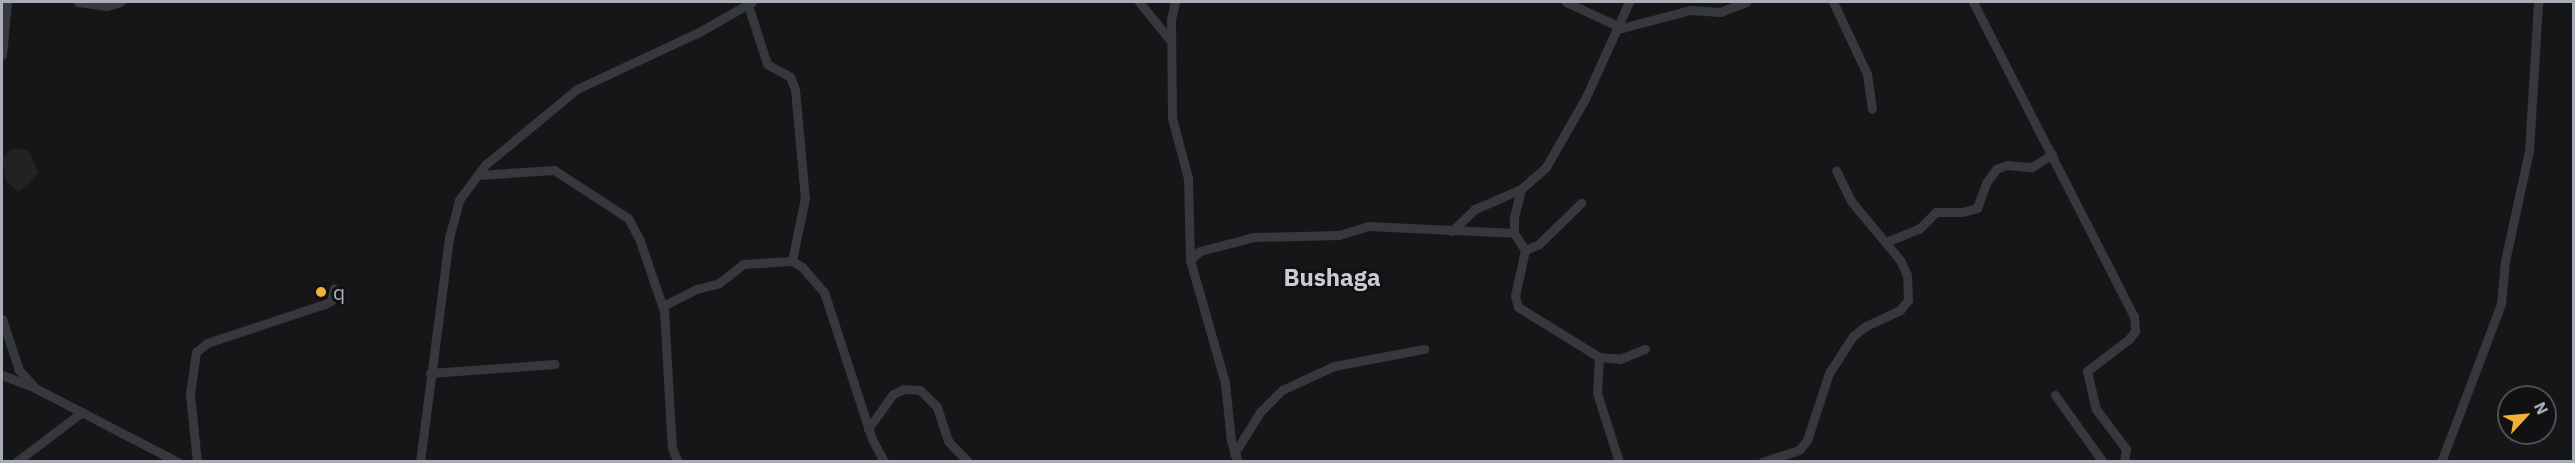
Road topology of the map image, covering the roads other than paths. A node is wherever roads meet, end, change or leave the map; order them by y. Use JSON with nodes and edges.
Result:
{"nodes":[{"id":1,"x":7,"y":2,"type":"edge"},
{"id":2,"x":78,"y":2,"type":"edge"},
{"id":3,"x":120,"y":2,"type":"edge"},
{"id":4,"x":749,"y":2,"type":"edge"},
{"id":5,"x":1139,"y":2,"type":"edge"},
{"id":6,"x":1175,"y":2,"type":"edge"},
{"id":7,"x":1566,"y":2,"type":"edge"},
{"id":8,"x":1629,"y":2,"type":"edge"},
{"id":9,"x":1746,"y":2,"type":"edge"},
{"id":10,"x":1833,"y":2,"type":"edge"},
{"id":11,"x":1973,"y":2,"type":"edge"},
{"id":12,"x":2538,"y":2,"type":"edge"},
{"id":13,"x":1617,"y":27,"type":"junction"},
{"id":14,"x":1171,"y":41,"type":"junction"},
{"id":15,"x":2,"y":55,"type":"edge"},
{"id":16,"x":1872,"y":109,"type":"dead end"},
{"id":17,"x":2052,"y":154,"type":"junction"},
{"id":18,"x":1836,"y":170,"type":"dead end"},
{"id":19,"x":478,"y":175,"type":"junction"},
{"id":20,"x":1521,"y":189,"type":"junction"},
{"id":21,"x":1581,"y":203,"type":"dead end"},
{"id":22,"x":1452,"y":231,"type":"junction"},
{"id":23,"x":1514,"y":233,"type":"junction"},
{"id":24,"x":1886,"y":242,"type":"junction"},
{"id":25,"x":1525,"y":250,"type":"junction"},
{"id":26,"x":1190,"y":260,"type":"junction"},
{"id":27,"x":792,"y":261,"type":"junction"},
{"id":28,"x":334,"y":288,"type":"dead end"},
{"id":29,"x":663,"y":306,"type":"junction"},
{"id":30,"x":2,"y":319,"type":"edge"},
{"id":31,"x":1424,"y":349,"type":"dead end"},
{"id":32,"x":1645,"y":349,"type":"dead end"},
{"id":33,"x":1599,"y":357,"type":"junction"},
{"id":34,"x":555,"y":364,"type":"dead end"},
{"id":35,"x":430,"y":373,"type":"junction"},
{"id":36,"x":2,"y":375,"type":"edge"},
{"id":37,"x":35,"y":388,"type":"junction"},
{"id":38,"x":2055,"y":395,"type":"dead end"},
{"id":39,"x":82,"y":412,"type":"junction"},
{"id":40,"x":868,"y":429,"type":"junction"},
{"id":41,"x":1236,"y":458,"type":"edge"},
{"id":42,"x":16,"y":462,"type":"edge"},
{"id":43,"x":178,"y":462,"type":"edge"},
{"id":44,"x":197,"y":462,"type":"edge"},
{"id":45,"x":420,"y":462,"type":"edge"},
{"id":46,"x":678,"y":462,"type":"edge"},
{"id":47,"x":884,"y":462,"type":"edge"},
{"id":48,"x":968,"y":462,"type":"edge"},
{"id":49,"x":1619,"y":462,"type":"edge"},
{"id":50,"x":1762,"y":462,"type":"edge"},
{"id":51,"x":2103,"y":462,"type":"edge"},
{"id":52,"x":2124,"y":462,"type":"edge"},
{"id":53,"x":2441,"y":462,"type":"edge"}],
"edges":[{"from":1,"to":15,"type":"street"},
{"from":2,"to":3,"type":"street"},
{"from":4,"to":19,"type":"street"},
{"from":4,"to":27,"type":"street"},
{"from":5,"to":14,"type":"street"},
{"from":6,"to":14,"type":"street"},
{"from":7,"to":13,"type":"street"},
{"from":8,"to":13,"type":"street"},
{"from":9,"to":13,"type":"street"},
{"from":10,"to":16,"type":"street"},
{"from":11,"to":17,"type":"street"},
{"from":12,"to":53,"type":"street"},
{"from":13,"to":20,"type":"street"},
{"from":14,"to":26,"type":"street"},
{"from":17,"to":24,"type":"street"},
{"from":17,"to":52,"type":"street"},
{"from":18,"to":24,"type":"street"},
{"from":19,"to":29,"type":"street"},
{"from":19,"to":35,"type":"street"},
{"from":20,"to":22,"type":"street"},
{"from":20,"to":23,"type":"street"},
{"from":21,"to":25,"type":"street"},
{"from":22,"to":23,"type":"street"},
{"from":22,"to":26,"type":"street"},
{"from":23,"to":25,"type":"street"},
{"from":24,"to":50,"type":"street"},
{"from":25,"to":33,"type":"street"},
{"from":26,"to":41,"type":"street"},
{"from":27,"to":29,"type":"street"},
{"from":27,"to":40,"type":"street"},
{"from":28,"to":44,"type":"street"},
{"from":29,"to":46,"type":"street"},
{"from":30,"to":37,"type":"street"},
{"from":31,"to":41,"type":"street"},
{"from":32,"to":33,"type":"street"},
{"from":33,"to":49,"type":"street"},
{"from":34,"to":35,"type":"street"},
{"from":35,"to":45,"type":"street"},
{"from":36,"to":37,"type":"street"},
{"from":37,"to":39,"type":"street"},
{"from":38,"to":51,"type":"street"},
{"from":39,"to":42,"type":"street"},
{"from":39,"to":43,"type":"street"},
{"from":40,"to":47,"type":"street"},
{"from":40,"to":48,"type":"street"}]}
